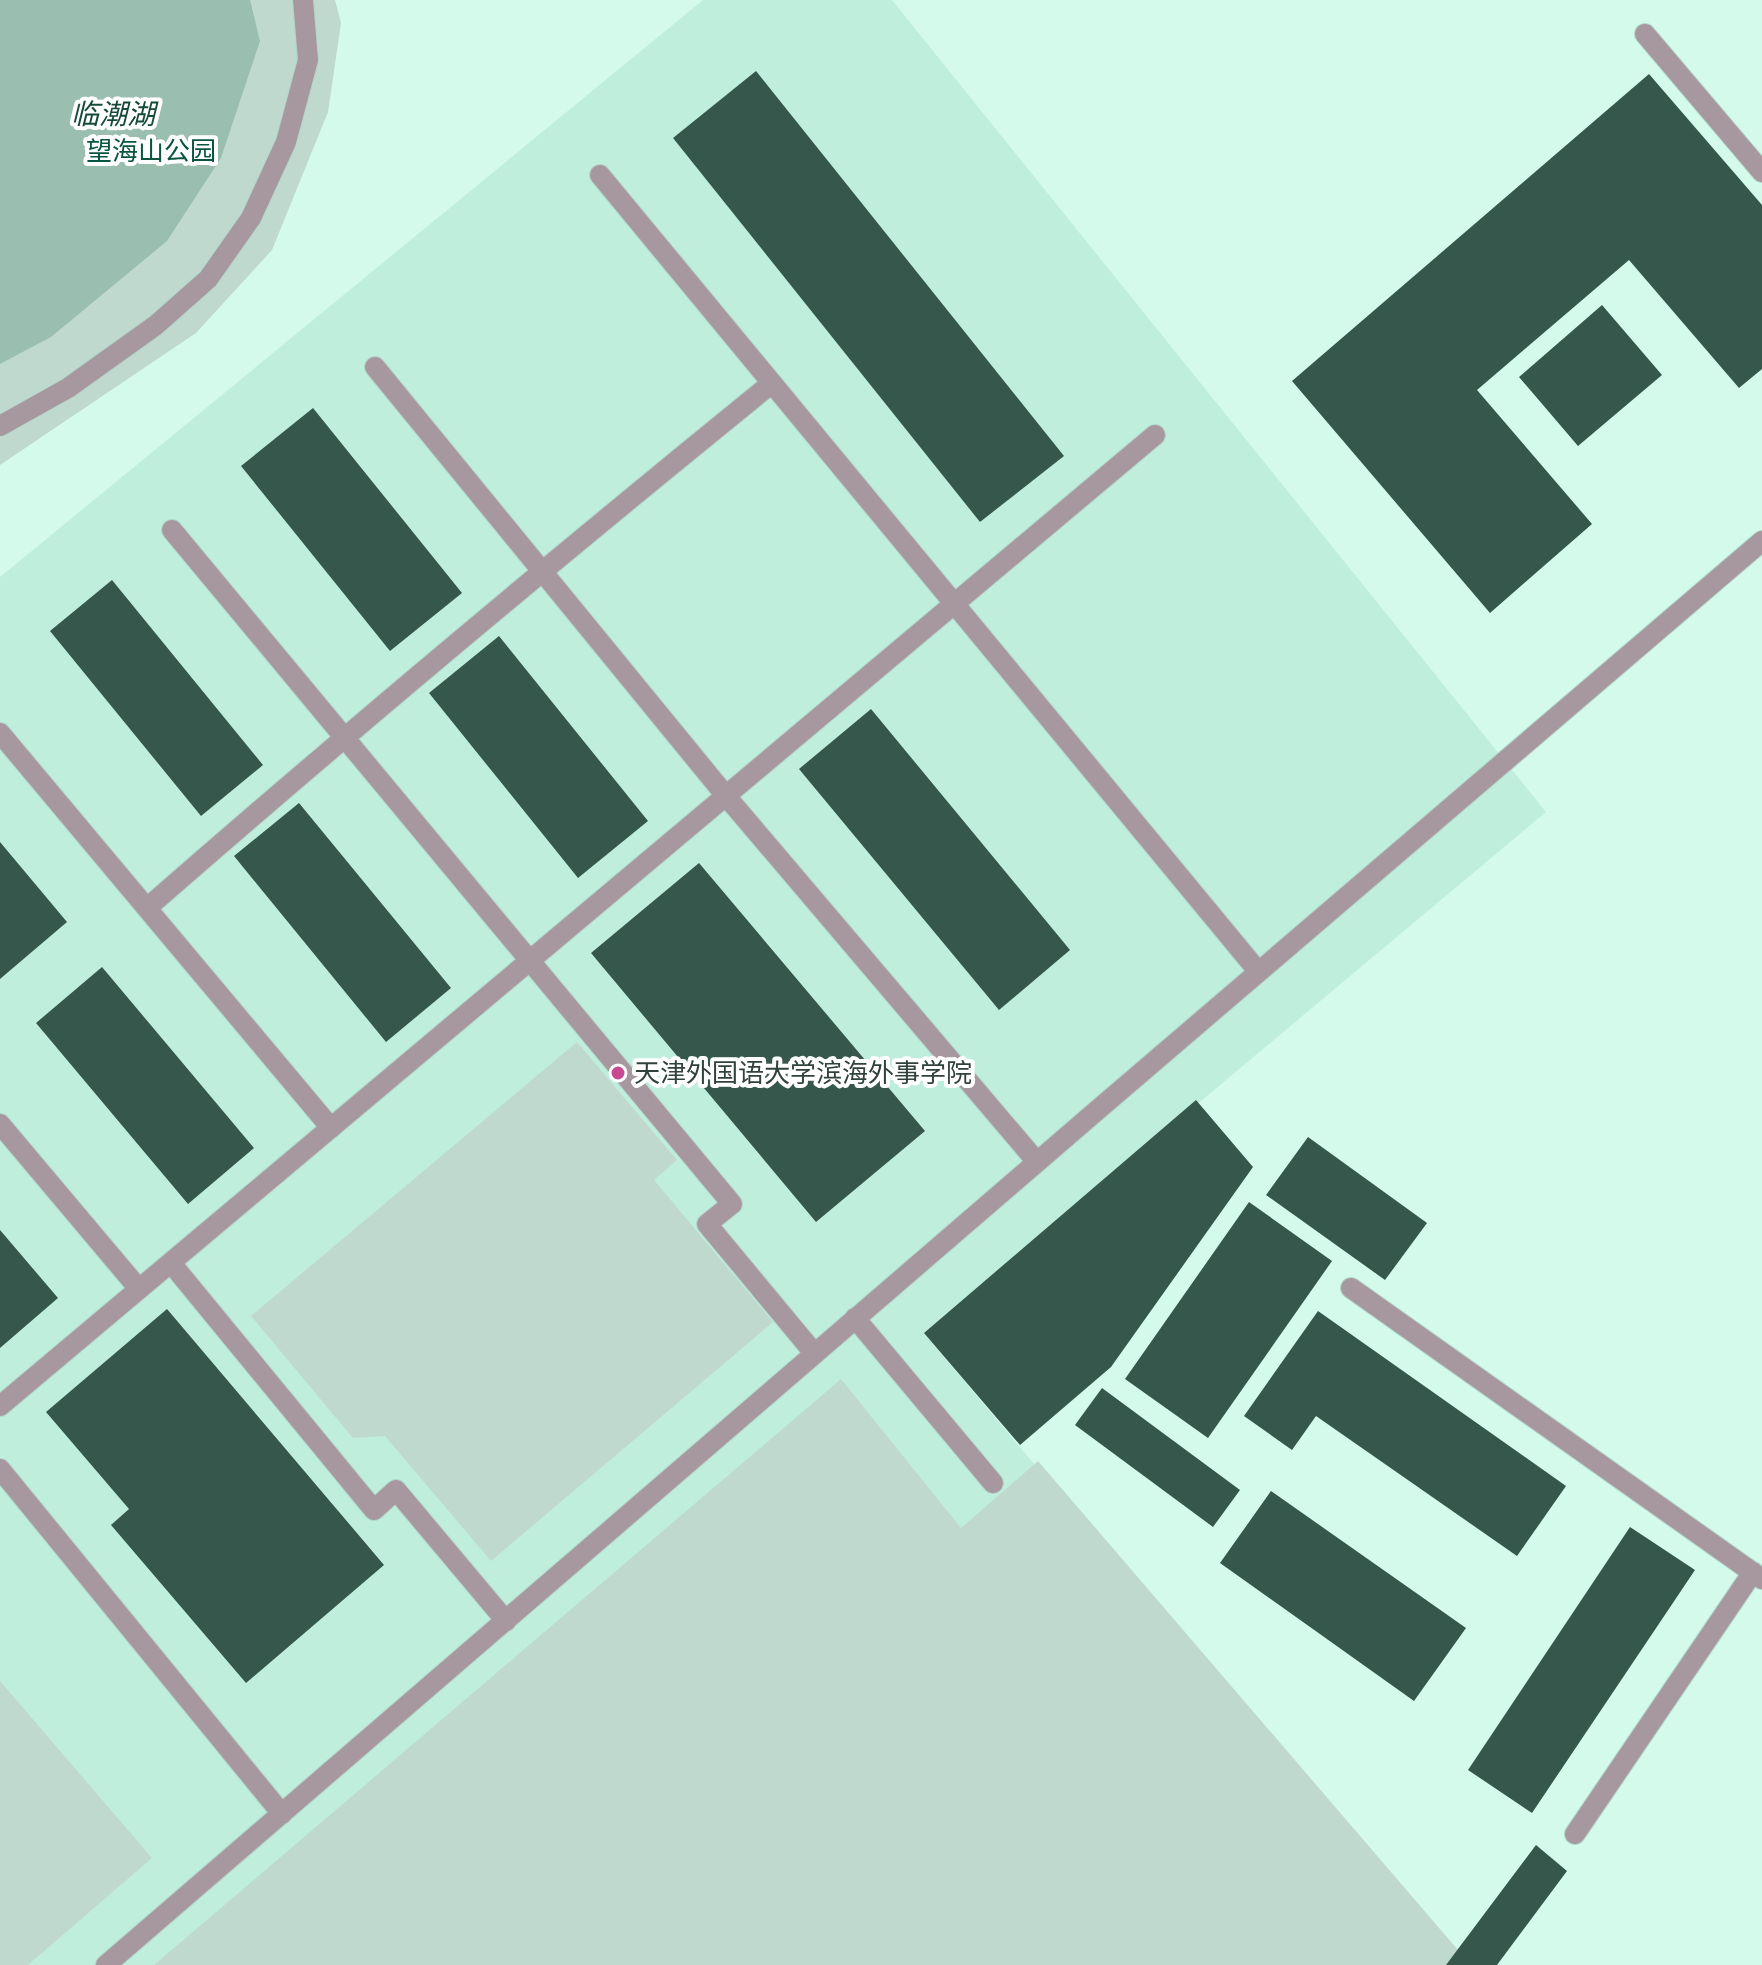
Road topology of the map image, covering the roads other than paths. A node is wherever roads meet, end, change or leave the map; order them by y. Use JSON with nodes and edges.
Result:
{"nodes":[{"id":1,"x":303,"y":0,"type":"edge"},
{"id":2,"x":1645,"y":34,"type":"dead end"},
{"id":3,"x":1762,"y":172,"type":"edge"},
{"id":4,"x":600,"y":175,"type":"dead end"},
{"id":5,"x":375,"y":367,"type":"dead end"},
{"id":6,"x":772,"y":383,"type":"junction"},
{"id":7,"x":0,"y":426,"type":"edge"},
{"id":8,"x":1155,"y":435,"type":"dead end"},
{"id":9,"x":172,"y":530,"type":"dead end"},
{"id":10,"x":1762,"y":541,"type":"edge"},
{"id":11,"x":541,"y":570,"type":"junction"},
{"id":12,"x":954,"y":604,"type":"junction"},
{"id":13,"x":0,"y":733,"type":"edge"},
{"id":14,"x":343,"y":737,"type":"junction"},
{"id":15,"x":726,"y":796,"type":"junction"},
{"id":16,"x":147,"y":908,"type":"junction"},
{"id":17,"x":530,"y":962,"type":"junction"},
{"id":18,"x":1257,"y":970,"type":"junction"},
{"id":19,"x":0,"y":1124,"type":"edge"},
{"id":20,"x":331,"y":1128,"type":"junction"},
{"id":21,"x":1037,"y":1162,"type":"junction"},
{"id":22,"x":171,"y":1263,"type":"junction"},
{"id":23,"x":1351,"y":1288,"type":"dead end"},
{"id":24,"x":139,"y":1289,"type":"junction"},
{"id":25,"x":855,"y":1318,"type":"junction"},
{"id":26,"x":814,"y":1353,"type":"junction"},
{"id":27,"x":0,"y":1406,"type":"edge"},
{"id":28,"x":0,"y":1469,"type":"edge"},
{"id":29,"x":993,"y":1483,"type":"dead end"},
{"id":30,"x":1757,"y":1576,"type":"edge"},
{"id":31,"x":506,"y":1621,"type":"junction"},
{"id":32,"x":282,"y":1814,"type":"junction"},
{"id":33,"x":1575,"y":1834,"type":"dead end"},
{"id":34,"x":106,"y":1965,"type":"edge"}],
"edges":[{"from":1,"to":7,"type":"lane"},
{"from":2,"to":3,"type":"lane"},
{"from":4,"to":6,"type":"lane"},
{"from":5,"to":11,"type":"lane"},
{"from":6,"to":11,"type":"lane"},
{"from":6,"to":12,"type":"lane"},
{"from":8,"to":12,"type":"lane"},
{"from":9,"to":14,"type":"lane"},
{"from":10,"to":18,"type":"lane"},
{"from":11,"to":14,"type":"lane"},
{"from":11,"to":15,"type":"lane"},
{"from":12,"to":15,"type":"lane"},
{"from":12,"to":18,"type":"lane"},
{"from":13,"to":16,"type":"lane"},
{"from":14,"to":16,"type":"lane"},
{"from":14,"to":17,"type":"lane"},
{"from":15,"to":17,"type":"lane"},
{"from":15,"to":21,"type":"lane"},
{"from":16,"to":20,"type":"lane"},
{"from":17,"to":20,"type":"lane"},
{"from":17,"to":26,"type":"lane"},
{"from":18,"to":21,"type":"lane"},
{"from":19,"to":24,"type":"lane"},
{"from":20,"to":22,"type":"lane"},
{"from":21,"to":25,"type":"lane"},
{"from":22,"to":24,"type":"lane"},
{"from":22,"to":31,"type":"lane"},
{"from":23,"to":30,"type":"lane"},
{"from":24,"to":27,"type":"lane"},
{"from":25,"to":26,"type":"lane"},
{"from":25,"to":29,"type":"lane"},
{"from":26,"to":31,"type":"lane"},
{"from":28,"to":32,"type":"lane"},
{"from":30,"to":33,"type":"lane"},
{"from":31,"to":32,"type":"lane"},
{"from":32,"to":34,"type":"lane"}]}
